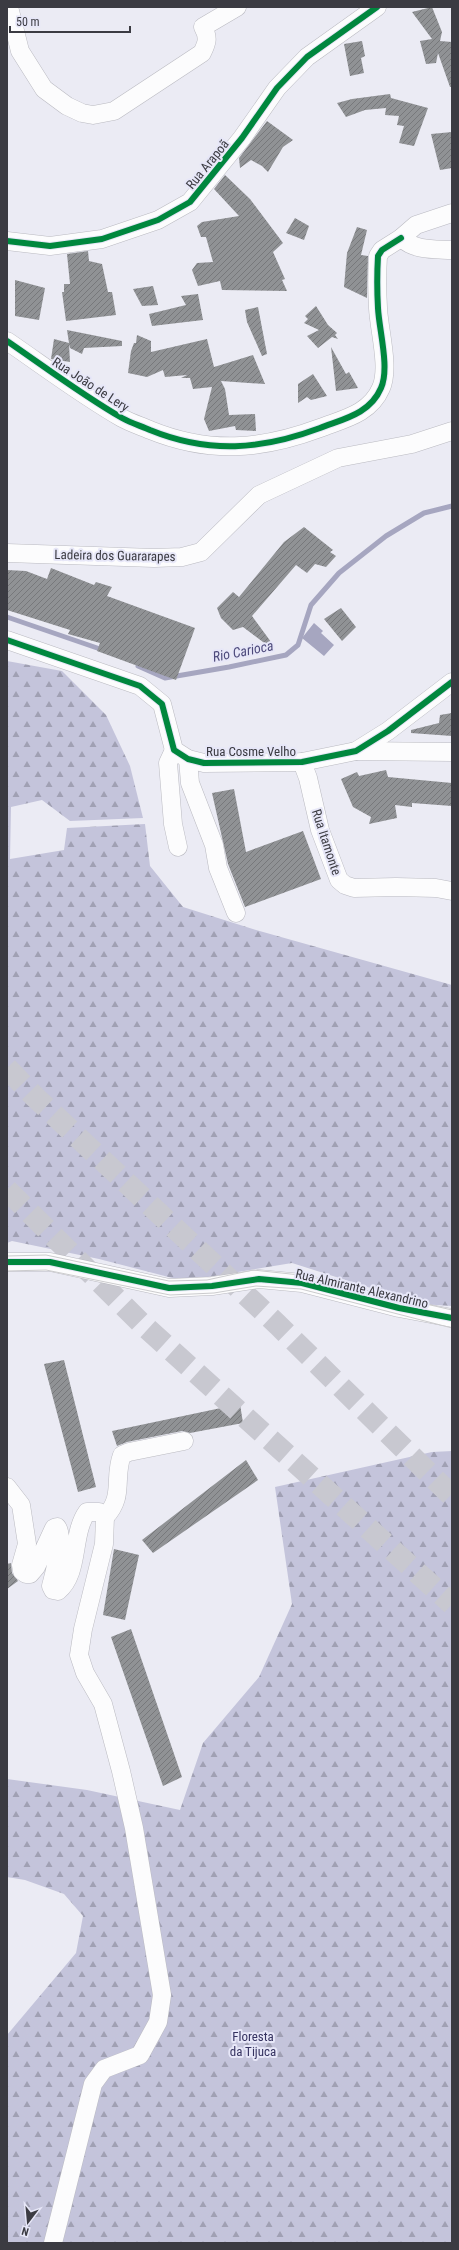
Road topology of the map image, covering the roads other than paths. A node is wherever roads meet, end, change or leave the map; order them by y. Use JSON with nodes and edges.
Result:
{"nodes":[{"id":1,"x":9,"y":7,"type":"edge"},
{"id":2,"x":237,"y":7,"type":"edge"},
{"id":3,"x":377,"y":7,"type":"edge"},
{"id":4,"x":452,"y":213,"type":"edge"},
{"id":5,"x":401,"y":238,"type":"junction"},
{"id":6,"x":7,"y":241,"type":"edge"},
{"id":7,"x":452,"y":250,"type":"edge"},
{"id":8,"x":7,"y":341,"type":"edge"},
{"id":9,"x":452,"y":432,"type":"edge"},
{"id":10,"x":7,"y":553,"type":"edge"},
{"id":11,"x":7,"y":640,"type":"edge"},
{"id":12,"x":452,"y":682,"type":"edge"},
{"id":13,"x":356,"y":751,"type":"junction"},
{"id":14,"x":452,"y":752,"type":"edge"},
{"id":15,"x":181,"y":755,"type":"junction"},
{"id":16,"x":302,"y":762,"type":"junction"},
{"id":17,"x":178,"y":847,"type":"dead end"},
{"id":18,"x":452,"y":891,"type":"edge"},
{"id":19,"x":236,"y":913,"type":"dead end"},
{"id":20,"x":7,"y":1262,"type":"edge"},
{"id":21,"x":452,"y":1318,"type":"edge"},
{"id":22,"x":184,"y":1441,"type":"dead end"},
{"id":23,"x":7,"y":1487,"type":"edge"},
{"id":24,"x":105,"y":1517,"type":"junction"},
{"id":25,"x":53,"y":2243,"type":"edge"}],
"edges":[{"from":1,"to":2,"type":"street"},
{"from":3,"to":6,"type":"street","name":"Rua Arapoã"},
{"from":4,"to":5,"type":"street"},
{"from":5,"to":7,"type":"street"},
{"from":5,"to":8,"type":"street","name":"Rua João de Lery"},
{"from":9,"to":10,"type":"street","name":"Ladeira dos Guararapes"},
{"from":11,"to":15,"type":"street"},
{"from":12,"to":13,"type":"street","name":"Rua Cosme Velho"},
{"from":13,"to":14,"type":"street"},
{"from":13,"to":16,"type":"street","name":"Rua Cosme Velho"},
{"from":15,"to":16,"type":"street","name":"Rua Cosme Velho"},
{"from":15,"to":17,"type":"street"},
{"from":15,"to":19,"type":"street"},
{"from":16,"to":18,"type":"street","name":"Rua Itamonte"},
{"from":20,"to":21,"type":"street","name":"Rua Almirante Alexandrino"},
{"from":22,"to":24,"type":"street"},
{"from":23,"to":24,"type":"street"},
{"from":24,"to":25,"type":"street"}]}
